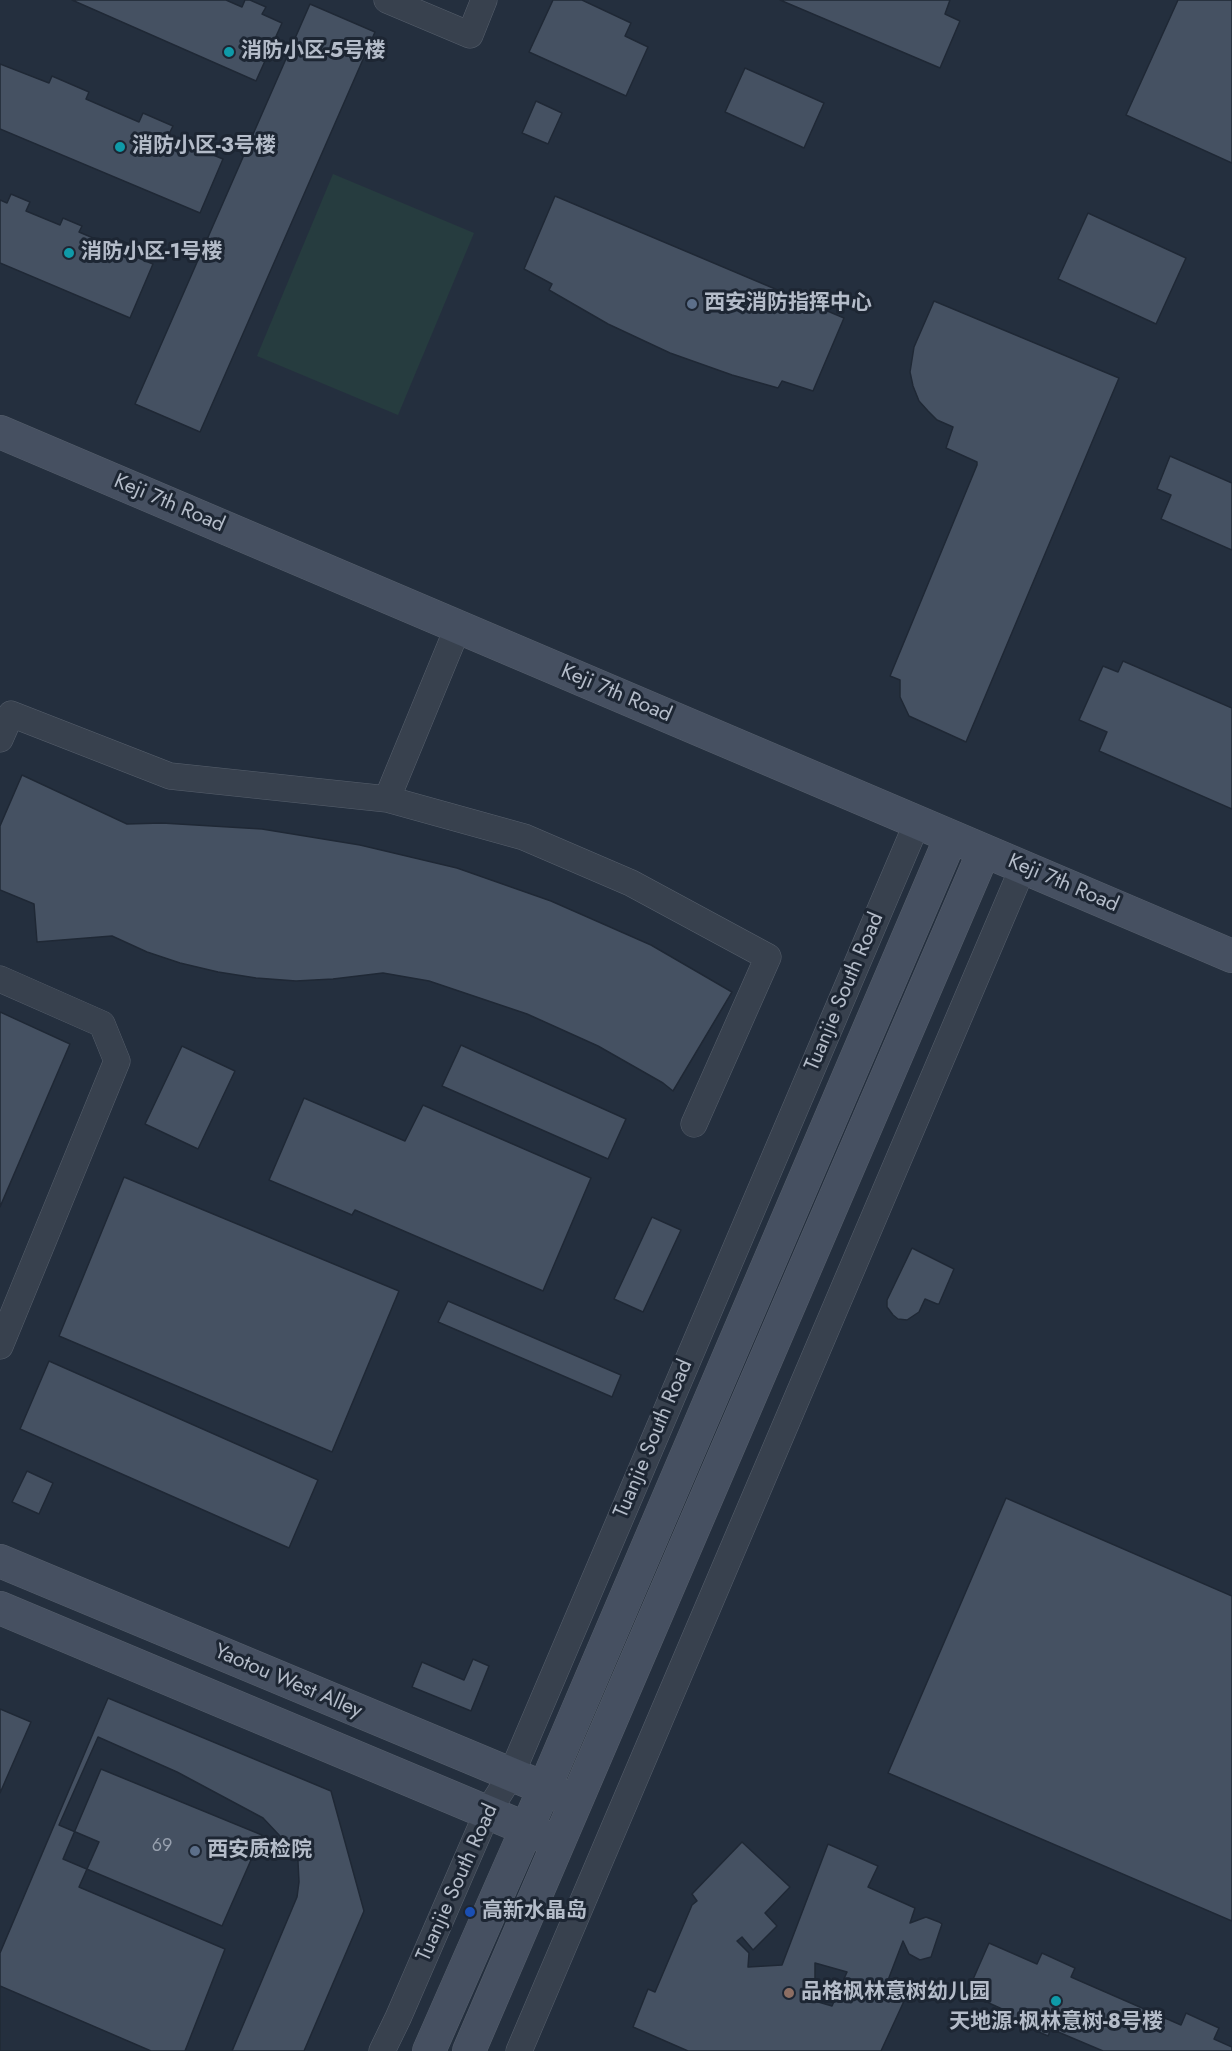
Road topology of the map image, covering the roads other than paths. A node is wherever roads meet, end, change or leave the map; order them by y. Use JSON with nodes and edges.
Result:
{"nodes":[{"id":1,"x":387,"y":0,"type":"edge"},
{"id":2,"x":484,"y":0,"type":"edge"},
{"id":3,"x":0,"y":432,"type":"edge"},
{"id":4,"x":458,"y":627,"type":"junction"},
{"id":5,"x":0,"y":739,"type":"edge"},
{"id":6,"x":387,"y":799,"type":"junction"},
{"id":7,"x":918,"y":823,"type":"junction"},
{"id":8,"x":951,"y":837,"type":"junction"},
{"id":9,"x":984,"y":851,"type":"junction"},
{"id":10,"x":1023,"y":867,"type":"junction"},
{"id":11,"x":1232,"y":956,"type":"edge"},
{"id":12,"x":0,"y":979,"type":"edge"},
{"id":13,"x":694,"y":1124,"type":"dead end"},
{"id":14,"x":0,"y":1346,"type":"edge"},
{"id":15,"x":0,"y":1561,"type":"edge"},
{"id":16,"x":0,"y":1608,"type":"edge"},
{"id":17,"x":511,"y":1775,"type":"junction"},
{"id":18,"x":544,"y":1789,"type":"junction"},
{"id":19,"x":576,"y":1802,"type":"junction"},
{"id":20,"x":487,"y":1813,"type":"junction"},
{"id":21,"x":526,"y":1829,"type":"junction"},
{"id":22,"x":558,"y":1842,"type":"junction"},
{"id":23,"x":382,"y":2051,"type":"edge"},
{"id":24,"x":429,"y":2051,"type":"edge"},
{"id":25,"x":469,"y":2051,"type":"edge"},
{"id":26,"x":519,"y":2051,"type":"edge"}],
"edges":[{"from":1,"to":2,"type":"street"},
{"from":3,"to":4,"type":"main road","name":"Keji 7th Road"},
{"from":4,"to":6,"type":"street"},
{"from":4,"to":7,"type":"main road","name":"Keji 7th Road"},
{"from":5,"to":6,"type":"street"},
{"from":6,"to":13,"type":"street"},
{"from":7,"to":8,"type":"main road","name":"Keji 7th Road"},
{"from":7,"to":17,"type":"street","name":"Tuanjie South Road"},
{"from":8,"to":9,"type":"main road","name":"Keji 7th Road"},
{"from":8,"to":18,"type":"main road","name":"Tuanjie South Road"},
{"from":9,"to":10,"type":"main road","name":"Keji 7th Road"},
{"from":9,"to":19,"type":"main road"},
{"from":10,"to":11,"type":"main road","name":"Keji 7th Road"},
{"from":10,"to":26,"type":"street"},
{"from":12,"to":14,"type":"street"},
{"from":15,"to":17,"type":"main road","name":"Yaotou West Alley"},
{"from":16,"to":20,"type":"main road","name":"Yaotou West Alley"},
{"from":17,"to":18,"type":"main road","name":"Yaotou West Alley"},
{"from":17,"to":20,"type":"street","name":"Tuanjie South Road"},
{"from":18,"to":19,"type":"main road","name":"Yaotou West Alley"},
{"from":18,"to":21,"type":"main road","name":"Tuanjie South Road"},
{"from":19,"to":22,"type":"main road"},
{"from":20,"to":21,"type":"main road","name":"Yaotou West Alley"},
{"from":20,"to":23,"type":"street","name":"Tuanjie South Road"},
{"from":21,"to":22,"type":"main road","name":"Yaotou West Alley"},
{"from":21,"to":24,"type":"main road","name":"Tuanjie South Road"},
{"from":22,"to":25,"type":"main road"}]}
